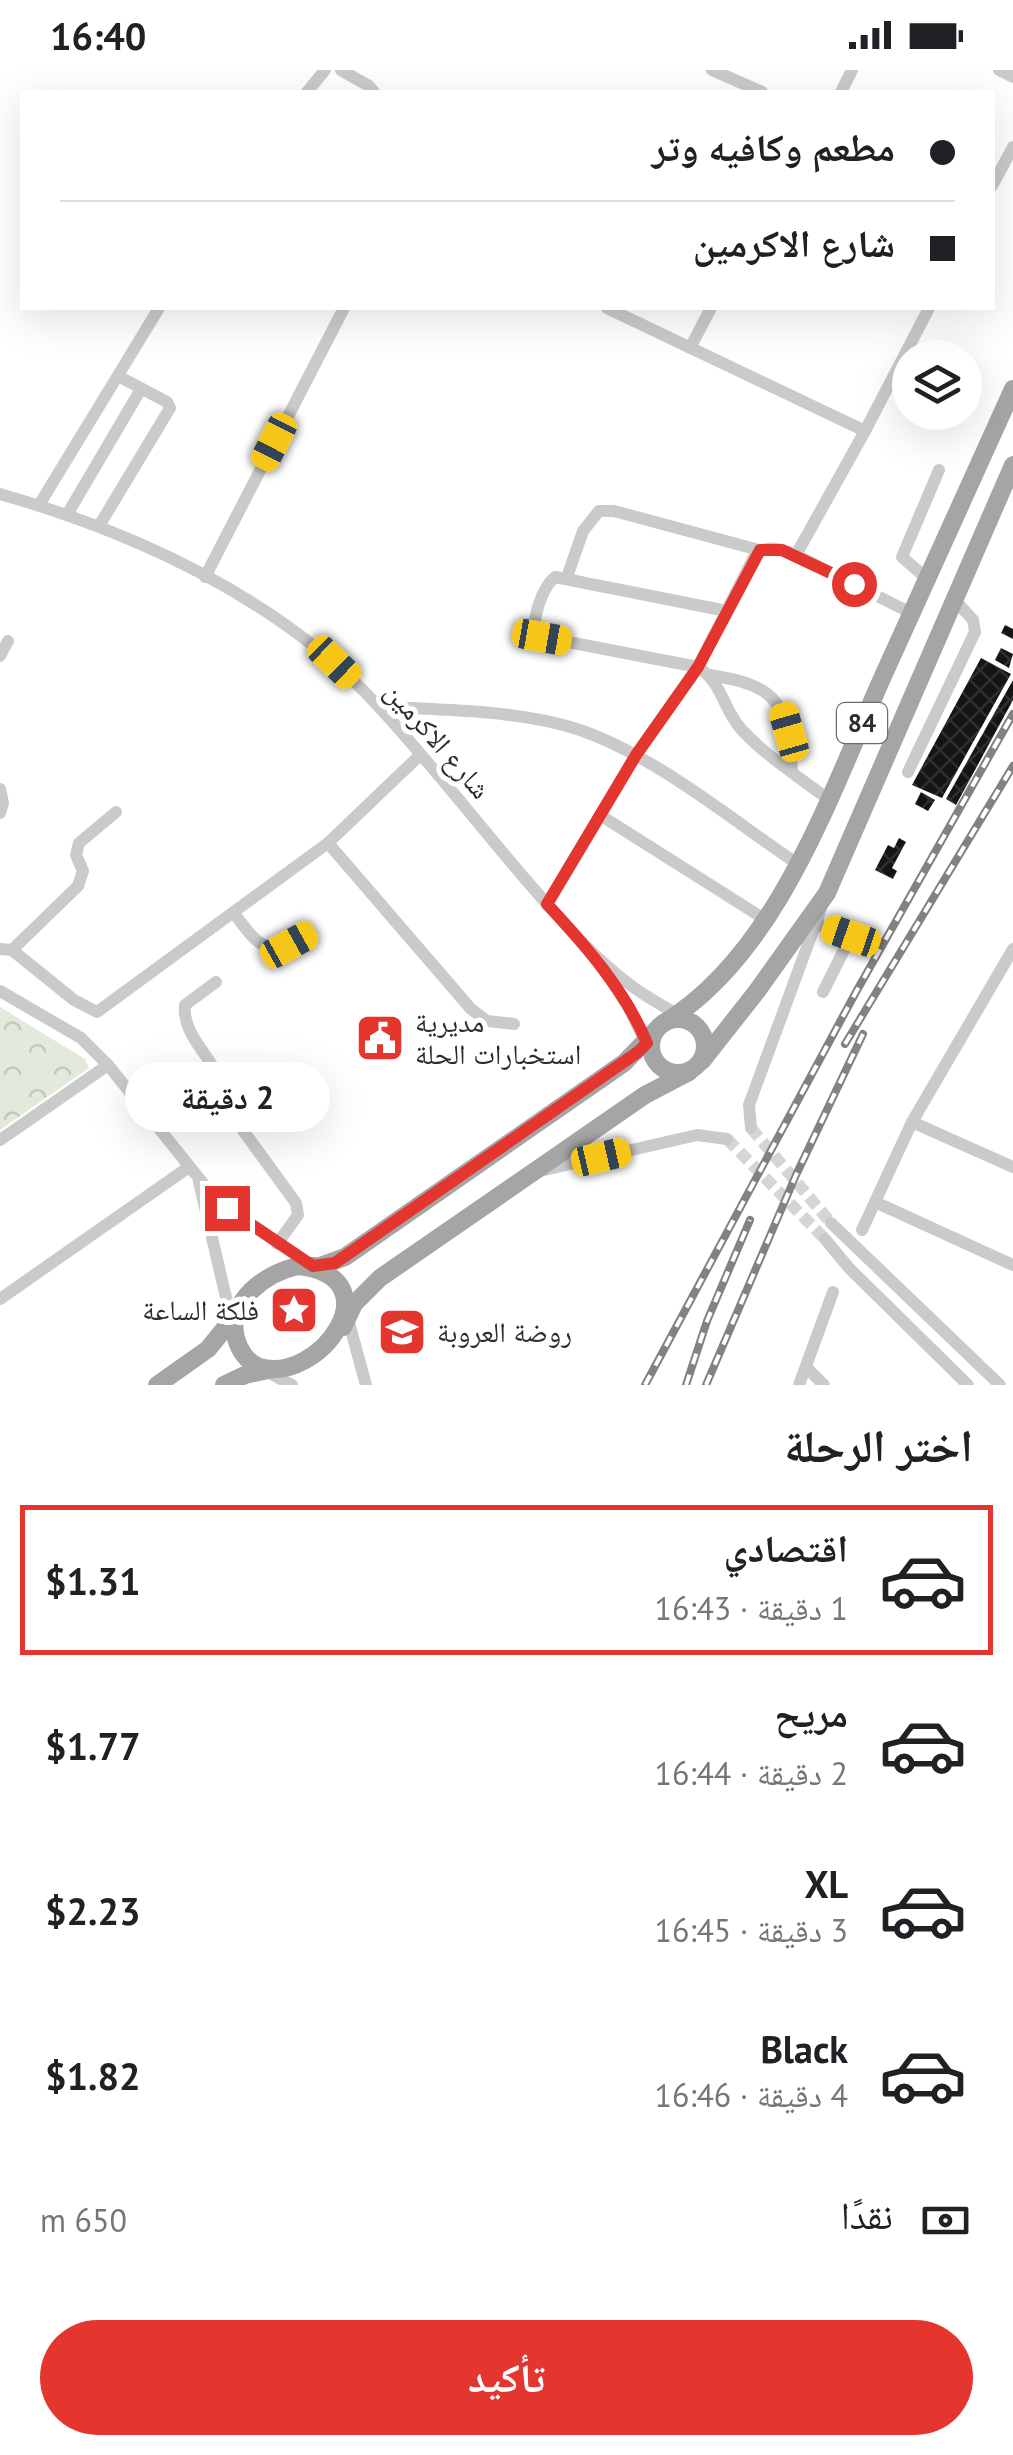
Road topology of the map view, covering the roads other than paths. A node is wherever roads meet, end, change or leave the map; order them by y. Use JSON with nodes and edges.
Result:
{"nodes":[{"id":1,"x":324,"y":70,"type":"edge"},
{"id":2,"x":342,"y":70,"type":"edge"},
{"id":3,"x":712,"y":70,"type":"edge"},
{"id":4,"x":999,"y":70,"type":"edge"},
{"id":5,"x":1013,"y":78,"type":"edge"},
{"id":6,"x":309,"y":90,"type":"edge"},
{"id":7,"x":372,"y":90,"type":"edge"},
{"id":8,"x":757,"y":90,"type":"edge"},
{"id":9,"x":1013,"y":147,"type":"edge"},
{"id":10,"x":995,"y":180,"type":"edge"},
{"id":11,"x":159,"y":310,"type":"edge"},
{"id":12,"x":343,"y":310,"type":"edge"},
{"id":13,"x":611,"y":310,"type":"edge"},
{"id":14,"x":710,"y":310,"type":"edge"},
{"id":15,"x":929,"y":310,"type":"edge"},
{"id":16,"x":690,"y":348,"type":"junction"},
{"id":17,"x":118,"y":376,"type":"junction"},
{"id":18,"x":141,"y":388,"type":"junction"},
{"id":19,"x":1013,"y":389,"type":"edge"},
{"id":20,"x":865,"y":432,"type":"junction"},
{"id":21,"x":1013,"y":465,"type":"edge"},
{"id":22,"x":939,"y":470,"type":"dead end"},
{"id":23,"x":0,"y":494,"type":"edge"},
{"id":24,"x":39,"y":505,"type":"junction"},
{"id":25,"x":68,"y":513,"type":"junction"},
{"id":26,"x":99,"y":526,"type":"junction"},
{"id":27,"x":760,"y":550,"type":"junction"},
{"id":28,"x":796,"y":555,"type":"junction"},
{"id":29,"x":936,"y":557,"type":"junction"},
{"id":30,"x":965,"y":571,"type":"junction"},
{"id":31,"x":567,"y":577,"type":"junction"},
{"id":32,"x":205,"y":578,"type":"junction"},
{"id":33,"x":926,"y":578,"type":"junction"},
{"id":34,"x":953,"y":598,"type":"junction"},
{"id":35,"x":914,"y":607,"type":"junction"},
{"id":36,"x":727,"y":611,"type":"junction"},
{"id":37,"x":945,"y":616,"type":"junction"},
{"id":38,"x":8,"y":641,"type":"dead end"},
{"id":39,"x":0,"y":656,"type":"edge"},
{"id":40,"x":704,"y":671,"type":"junction"},
{"id":41,"x":379,"y":706,"type":"junction"},
{"id":42,"x":636,"y":755,"type":"junction"},
{"id":43,"x":420,"y":756,"type":"junction"},
{"id":44,"x":792,"y":771,"type":"junction"},
{"id":45,"x":908,"y":772,"type":"dead end"},
{"id":46,"x":0,"y":789,"type":"edge"},
{"id":47,"x":828,"y":800,"type":"junction"},
{"id":48,"x":116,"y":812,"type":"dead end"},
{"id":49,"x":0,"y":813,"type":"edge"},
{"id":50,"x":600,"y":815,"type":"junction"},
{"id":51,"x":328,"y":843,"type":"junction"},
{"id":52,"x":799,"y":865,"type":"junction"},
{"id":53,"x":827,"y":893,"type":"junction"},
{"id":54,"x":547,"y":904,"type":"junction"},
{"id":55,"x":234,"y":913,"type":"junction"},
{"id":56,"x":766,"y":920,"type":"junction"},
{"id":57,"x":816,"y":924,"type":"junction"},
{"id":58,"x":310,"y":933,"type":"dead end"},
{"id":59,"x":1013,"y":948,"type":"edge"},
{"id":60,"x":6,"y":949,"type":"edge"},
{"id":61,"x":593,"y":954,"type":"junction"},
{"id":62,"x":216,"y":982,"type":"dead end"},
{"id":63,"x":0,"y":991,"type":"edge"},
{"id":64,"x":823,"y":992,"type":"dead end"},
{"id":65,"x":514,"y":1024,"type":"dead end"},
{"id":66,"x":665,"y":1031,"type":"junction"},
{"id":67,"x":108,"y":1065,"type":"junction"},
{"id":68,"x":695,"y":1066,"type":"junction"},
{"id":69,"x":912,"y":1122,"type":"junction"},
{"id":70,"x":751,"y":1128,"type":"dead end"},
{"id":71,"x":727,"y":1139,"type":"dead end"},
{"id":72,"x":0,"y":1140,"type":"edge"},
{"id":73,"x":1010,"y":1162,"type":"edge"},
{"id":74,"x":193,"y":1171,"type":"junction"},
{"id":75,"x":532,"y":1173,"type":"junction"},
{"id":76,"x":875,"y":1202,"type":"junction"},
{"id":77,"x":832,"y":1223,"type":"tunnel mouth"},
{"id":78,"x":862,"y":1230,"type":"dead end"},
{"id":79,"x":825,"y":1238,"type":"tunnel mouth"},
{"id":80,"x":277,"y":1244,"type":"junction"},
{"id":81,"x":1013,"y":1265,"type":"edge"},
{"id":82,"x":313,"y":1268,"type":"junction"},
{"id":83,"x":832,"y":1292,"type":"dead end"},
{"id":84,"x":0,"y":1299,"type":"edge"},
{"id":85,"x":346,"y":1319,"type":"junction"},
{"id":86,"x":234,"y":1322,"type":"junction"},
{"id":87,"x":806,"y":1367,"type":"junction"},
{"id":88,"x":264,"y":1369,"type":"junction"},
{"id":89,"x":157,"y":1385,"type":"edge"},
{"id":90,"x":224,"y":1385,"type":"edge"},
{"id":91,"x":292,"y":1385,"type":"edge"},
{"id":92,"x":366,"y":1385,"type":"edge"},
{"id":93,"x":799,"y":1385,"type":"edge"},
{"id":94,"x":824,"y":1385,"type":"edge"},
{"id":95,"x":968,"y":1385,"type":"edge"},
{"id":96,"x":1000,"y":1385,"type":"edge"}],
"edges":[{"from":1,"to":6,"type":"street"},
{"from":2,"to":7,"type":"street"},
{"from":3,"to":8,"type":"street"},
{"from":4,"to":5,"type":"street"},
{"from":9,"to":10,"type":"street"},
{"from":11,"to":17,"type":"street"},
{"from":12,"to":32,"type":"street"},
{"from":13,"to":16,"type":"street"},
{"from":14,"to":16,"type":"street"},
{"from":15,"to":20,"type":"street"},
{"from":16,"to":20,"type":"street"},
{"from":17,"to":18,"type":"street"},
{"from":17,"to":24,"type":"street"},
{"from":18,"to":25,"type":"street"},
{"from":18,"to":26,"type":"street"},
{"from":19,"to":29,"type":"main road","number":"84"},
{"from":20,"to":28,"type":"street"},
{"from":21,"to":30,"type":"main road","number":"84"},
{"from":22,"to":33,"type":"street"},
{"from":23,"to":24,"type":"street","name":"شارع الاكرمين"},
{"from":24,"to":25,"type":"street","name":"شارع الاكرمين"},
{"from":25,"to":26,"type":"street","name":"شارع الاكرمين"},
{"from":26,"to":32,"type":"street","name":"شارع الاكرمين"},
{"from":27,"to":28,"type":"street"},
{"from":27,"to":31,"type":"street"},
{"from":27,"to":36,"type":"street"},
{"from":28,"to":35,"type":"street"},
{"from":29,"to":30,"type":"main road"},
{"from":29,"to":33,"type":"main road","number":"84"},
{"from":30,"to":34,"type":"main road","number":"84"},
{"from":31,"to":36,"type":"street"},
{"from":31,"to":40,"type":"street"},
{"from":32,"to":41,"type":"street","name":"شارع الاكرمين"},
{"from":33,"to":35,"type":"main road","number":"84"},
{"from":34,"to":37,"type":"main road","number":"84"},
{"from":34,"to":45,"type":"street"},
{"from":35,"to":37,"type":"main road"},
{"from":35,"to":47,"type":"main road","number":"84"},
{"from":36,"to":40,"type":"street"},
{"from":37,"to":53,"type":"main road","number":"84"},
{"from":38,"to":39,"type":"street"},
{"from":40,"to":42,"type":"street"},
{"from":40,"to":44,"type":"street"},
{"from":40,"to":44,"type":"street"},
{"from":41,"to":42,"type":"street"},
{"from":41,"to":43,"type":"street","name":"شارع الاكرمين"},
{"from":42,"to":50,"type":"street"},
{"from":42,"to":52,"type":"street"},
{"from":43,"to":51,"type":"street"},
{"from":43,"to":54,"type":"street","name":"شارع الاكرمين"},
{"from":44,"to":47,"type":"street"},
{"from":46,"to":49,"type":"street"},
{"from":47,"to":52,"type":"main road","number":"84"},
{"from":48,"to":60,"type":"street"},
{"from":50,"to":54,"type":"street"},
{"from":50,"to":56,"type":"street"},
{"from":51,"to":55,"type":"street"},
{"from":51,"to":65,"type":"street"},
{"from":52,"to":56,"type":"main road","number":"84"},
{"from":53,"to":57,"type":"street"},
{"from":53,"to":68,"type":"main road","number":"84"},
{"from":54,"to":61,"type":"street","name":"شارع الاكرمين"},
{"from":55,"to":58,"type":"street"},
{"from":55,"to":60,"type":"street"},
{"from":56,"to":66,"type":"main road","number":"84"},
{"from":57,"to":64,"type":"street"},
{"from":57,"to":70,"type":"street"},
{"from":59,"to":69,"type":"street"},
{"from":61,"to":66,"type":"street","name":"شارع الاكرمين"},
{"from":61,"to":66,"type":"street","name":"شارع الاكرمين"},
{"from":62,"to":80,"type":"street"},
{"from":63,"to":67,"type":"street"},
{"from":66,"to":68,"type":"main road"},
{"from":66,"to":68,"type":"main road"},
{"from":66,"to":82,"type":"main road","number":"84"},
{"from":67,"to":72,"type":"street"},
{"from":67,"to":74,"type":"street"},
{"from":68,"to":75,"type":"main road","number":"84"},
{"from":69,"to":73,"type":"street"},
{"from":69,"to":76,"type":"street"},
{"from":71,"to":75,"type":"street"},
{"from":74,"to":80,"type":"street"},
{"from":74,"to":84,"type":"street"},
{"from":74,"to":86,"type":"street"},
{"from":75,"to":85,"type":"main road","number":"84"},
{"from":76,"to":78,"type":"street"},
{"from":76,"to":81,"type":"street"},
{"from":77,"to":96,"type":"street"},
{"from":79,"to":95,"type":"street"},
{"from":80,"to":82,"type":"street"},
{"from":82,"to":85,"type":"main road"},
{"from":82,"to":86,"type":"main road","number":"84"},
{"from":83,"to":87,"type":"street"},
{"from":85,"to":88,"type":"main road","number":"84"},
{"from":85,"to":92,"type":"street"},
{"from":86,"to":88,"type":"main road"},
{"from":86,"to":89,"type":"main road","number":"84"},
{"from":87,"to":93,"type":"street"},
{"from":87,"to":94,"type":"street"},
{"from":88,"to":90,"type":"main road","number":"84"},
{"from":88,"to":91,"type":"street"}]}
